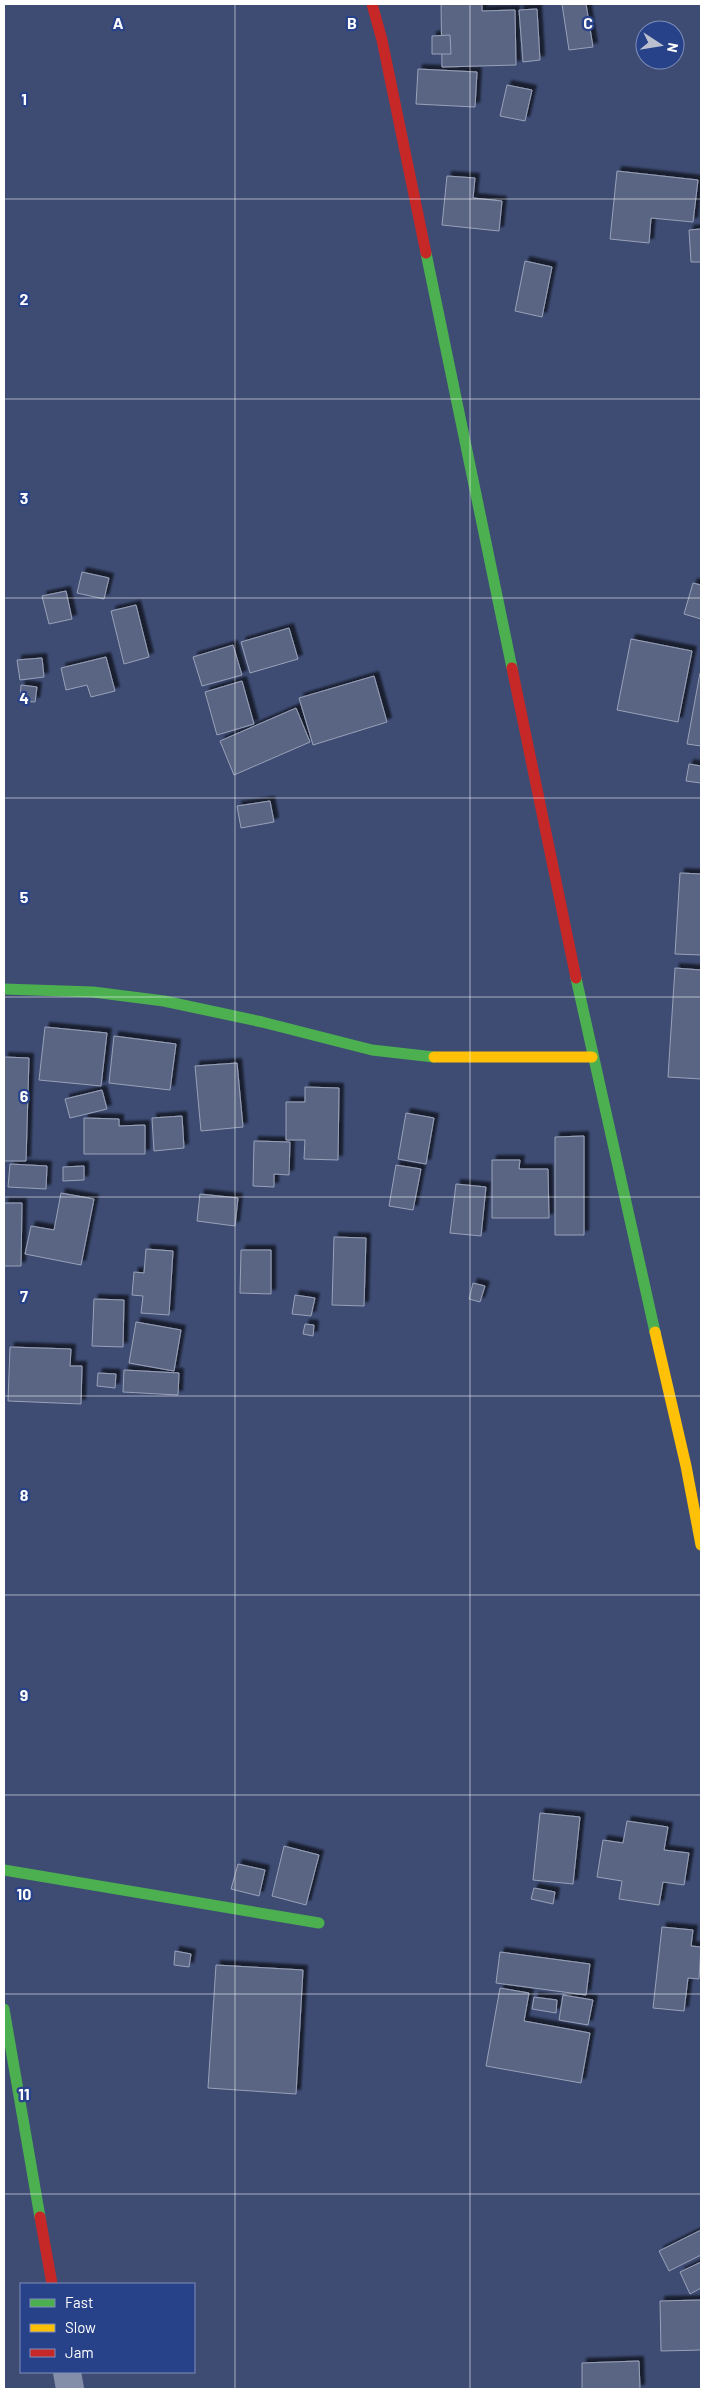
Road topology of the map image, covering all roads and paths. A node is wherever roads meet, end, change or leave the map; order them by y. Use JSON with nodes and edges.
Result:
{"nodes":[{"id":1,"x":372,"y":4,"type":"edge"},
{"id":2,"x":4,"y":989,"type":"edge"},
{"id":3,"x":592,"y":1057,"type":"junction"},
{"id":4,"x":701,"y":1545,"type":"edge"},
{"id":5,"x":4,"y":1870,"type":"edge"},
{"id":6,"x":319,"y":1923,"type":"dead end"},
{"id":7,"x":4,"y":2010,"type":"edge"},
{"id":8,"x":52,"y":2283,"type":"edge"},
{"id":9,"x":67,"y":2373,"type":"edge"},
{"id":10,"x":70,"y":2389,"type":"edge"}],
"edges":[{"from":1,"to":3,"type":"street"},
{"from":2,"to":3,"type":"street"},
{"from":3,"to":4,"type":"street"},
{"from":5,"to":6,"type":"street"},
{"from":7,"to":8,"type":"street"},
{"from":9,"to":10,"type":"street"}]}
